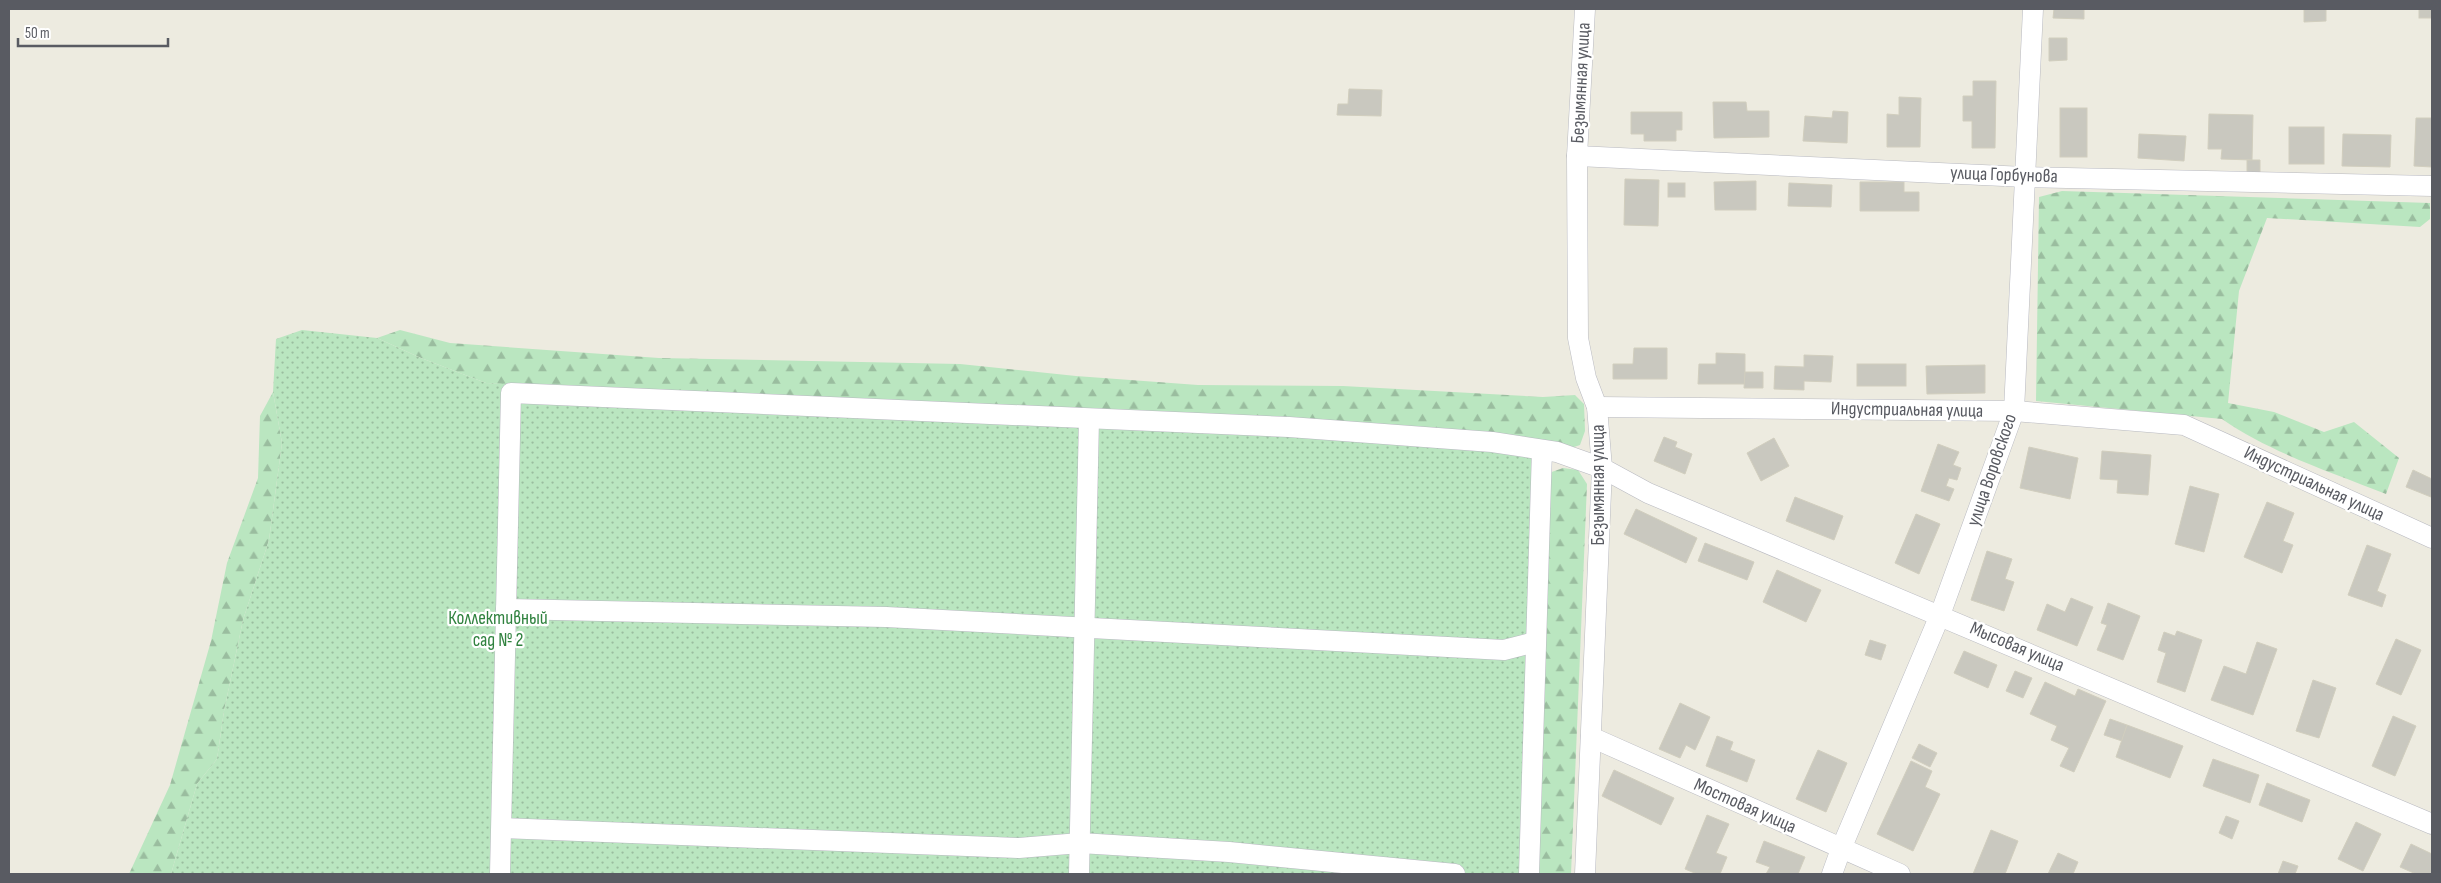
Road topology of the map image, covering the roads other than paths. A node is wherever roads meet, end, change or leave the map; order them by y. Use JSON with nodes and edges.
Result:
{"nodes":[{"id":1,"x":1585,"y":9,"type":"edge"},
{"id":2,"x":2033,"y":9,"type":"edge"},
{"id":3,"x":1577,"y":156,"type":"junction"},
{"id":4,"x":2025,"y":177,"type":"junction"},
{"id":5,"x":2432,"y":186,"type":"edge"},
{"id":6,"x":1597,"y":407,"type":"junction"},
{"id":7,"x":2014,"y":411,"type":"junction"},
{"id":8,"x":1089,"y":419,"type":"junction"},
{"id":9,"x":1542,"y":450,"type":"junction"},
{"id":10,"x":1602,"y":468,"type":"junction"},
{"id":11,"x":2432,"y":538,"type":"edge"},
{"id":12,"x":506,"y":609,"type":"junction"},
{"id":13,"x":1940,"y":615,"type":"junction"},
{"id":14,"x":1083,"y":629,"type":"junction"},
{"id":15,"x":1535,"y":642,"type":"junction"},
{"id":16,"x":1591,"y":737,"type":"junction"},
{"id":17,"x":2432,"y":824,"type":"edge"},
{"id":18,"x":502,"y":828,"type":"junction"},
{"id":19,"x":1080,"y":843,"type":"junction"},
{"id":20,"x":1841,"y":849,"type":"junction"},
{"id":21,"x":500,"y":874,"type":"edge"},
{"id":22,"x":1079,"y":874,"type":"edge"},
{"id":23,"x":1455,"y":874,"type":"edge"},
{"id":24,"x":1529,"y":874,"type":"edge"},
{"id":25,"x":1585,"y":874,"type":"edge"},
{"id":26,"x":1832,"y":874,"type":"edge"},
{"id":27,"x":1900,"y":874,"type":"edge"}],
"edges":[{"from":1,"to":3,"type":"street","name":"Безымянная улица"},
{"from":2,"to":4,"type":"street","name":"улица Воровского"},
{"from":3,"to":4,"type":"street","name":"улица Горбунова"},
{"from":3,"to":6,"type":"street","name":"Безымянная улица"},
{"from":4,"to":5,"type":"street","name":"улица Горбунова"},
{"from":4,"to":7,"type":"street","name":"улица Воровского"},
{"from":6,"to":7,"type":"street","name":"Индустриальная улица"},
{"from":6,"to":10,"type":"street","name":"Безымянная улица"},
{"from":7,"to":11,"type":"street","name":"Индустриальная улица"},
{"from":7,"to":13,"type":"street","name":"улица Воровского"},
{"from":8,"to":9,"type":"street","name":"Мысовая улица"},
{"from":8,"to":12,"type":"street","name":"Мысовая улица"},
{"from":8,"to":14,"type":"street"},
{"from":9,"to":10,"type":"street","name":"Мысовая улица"},
{"from":9,"to":15,"type":"street"},
{"from":10,"to":13,"type":"street","name":"Мысовая улица"},
{"from":10,"to":16,"type":"street","name":"Безымянная улица"},
{"from":12,"to":14,"type":"street"},
{"from":12,"to":18,"type":"street"},
{"from":13,"to":17,"type":"street","name":"Мысовая улица"},
{"from":13,"to":20,"type":"street","name":"улица Воровского"},
{"from":14,"to":15,"type":"street"},
{"from":14,"to":19,"type":"street"},
{"from":15,"to":24,"type":"street"},
{"from":16,"to":20,"type":"street","name":"Мостовая улица"},
{"from":16,"to":25,"type":"street","name":"Безымянная улица"},
{"from":18,"to":19,"type":"street"},
{"from":18,"to":21,"type":"street"},
{"from":19,"to":22,"type":"street"},
{"from":19,"to":23,"type":"street"},
{"from":20,"to":26,"type":"street","name":"улица Воровского"},
{"from":20,"to":27,"type":"street","name":"Мостовая улица"}]}
